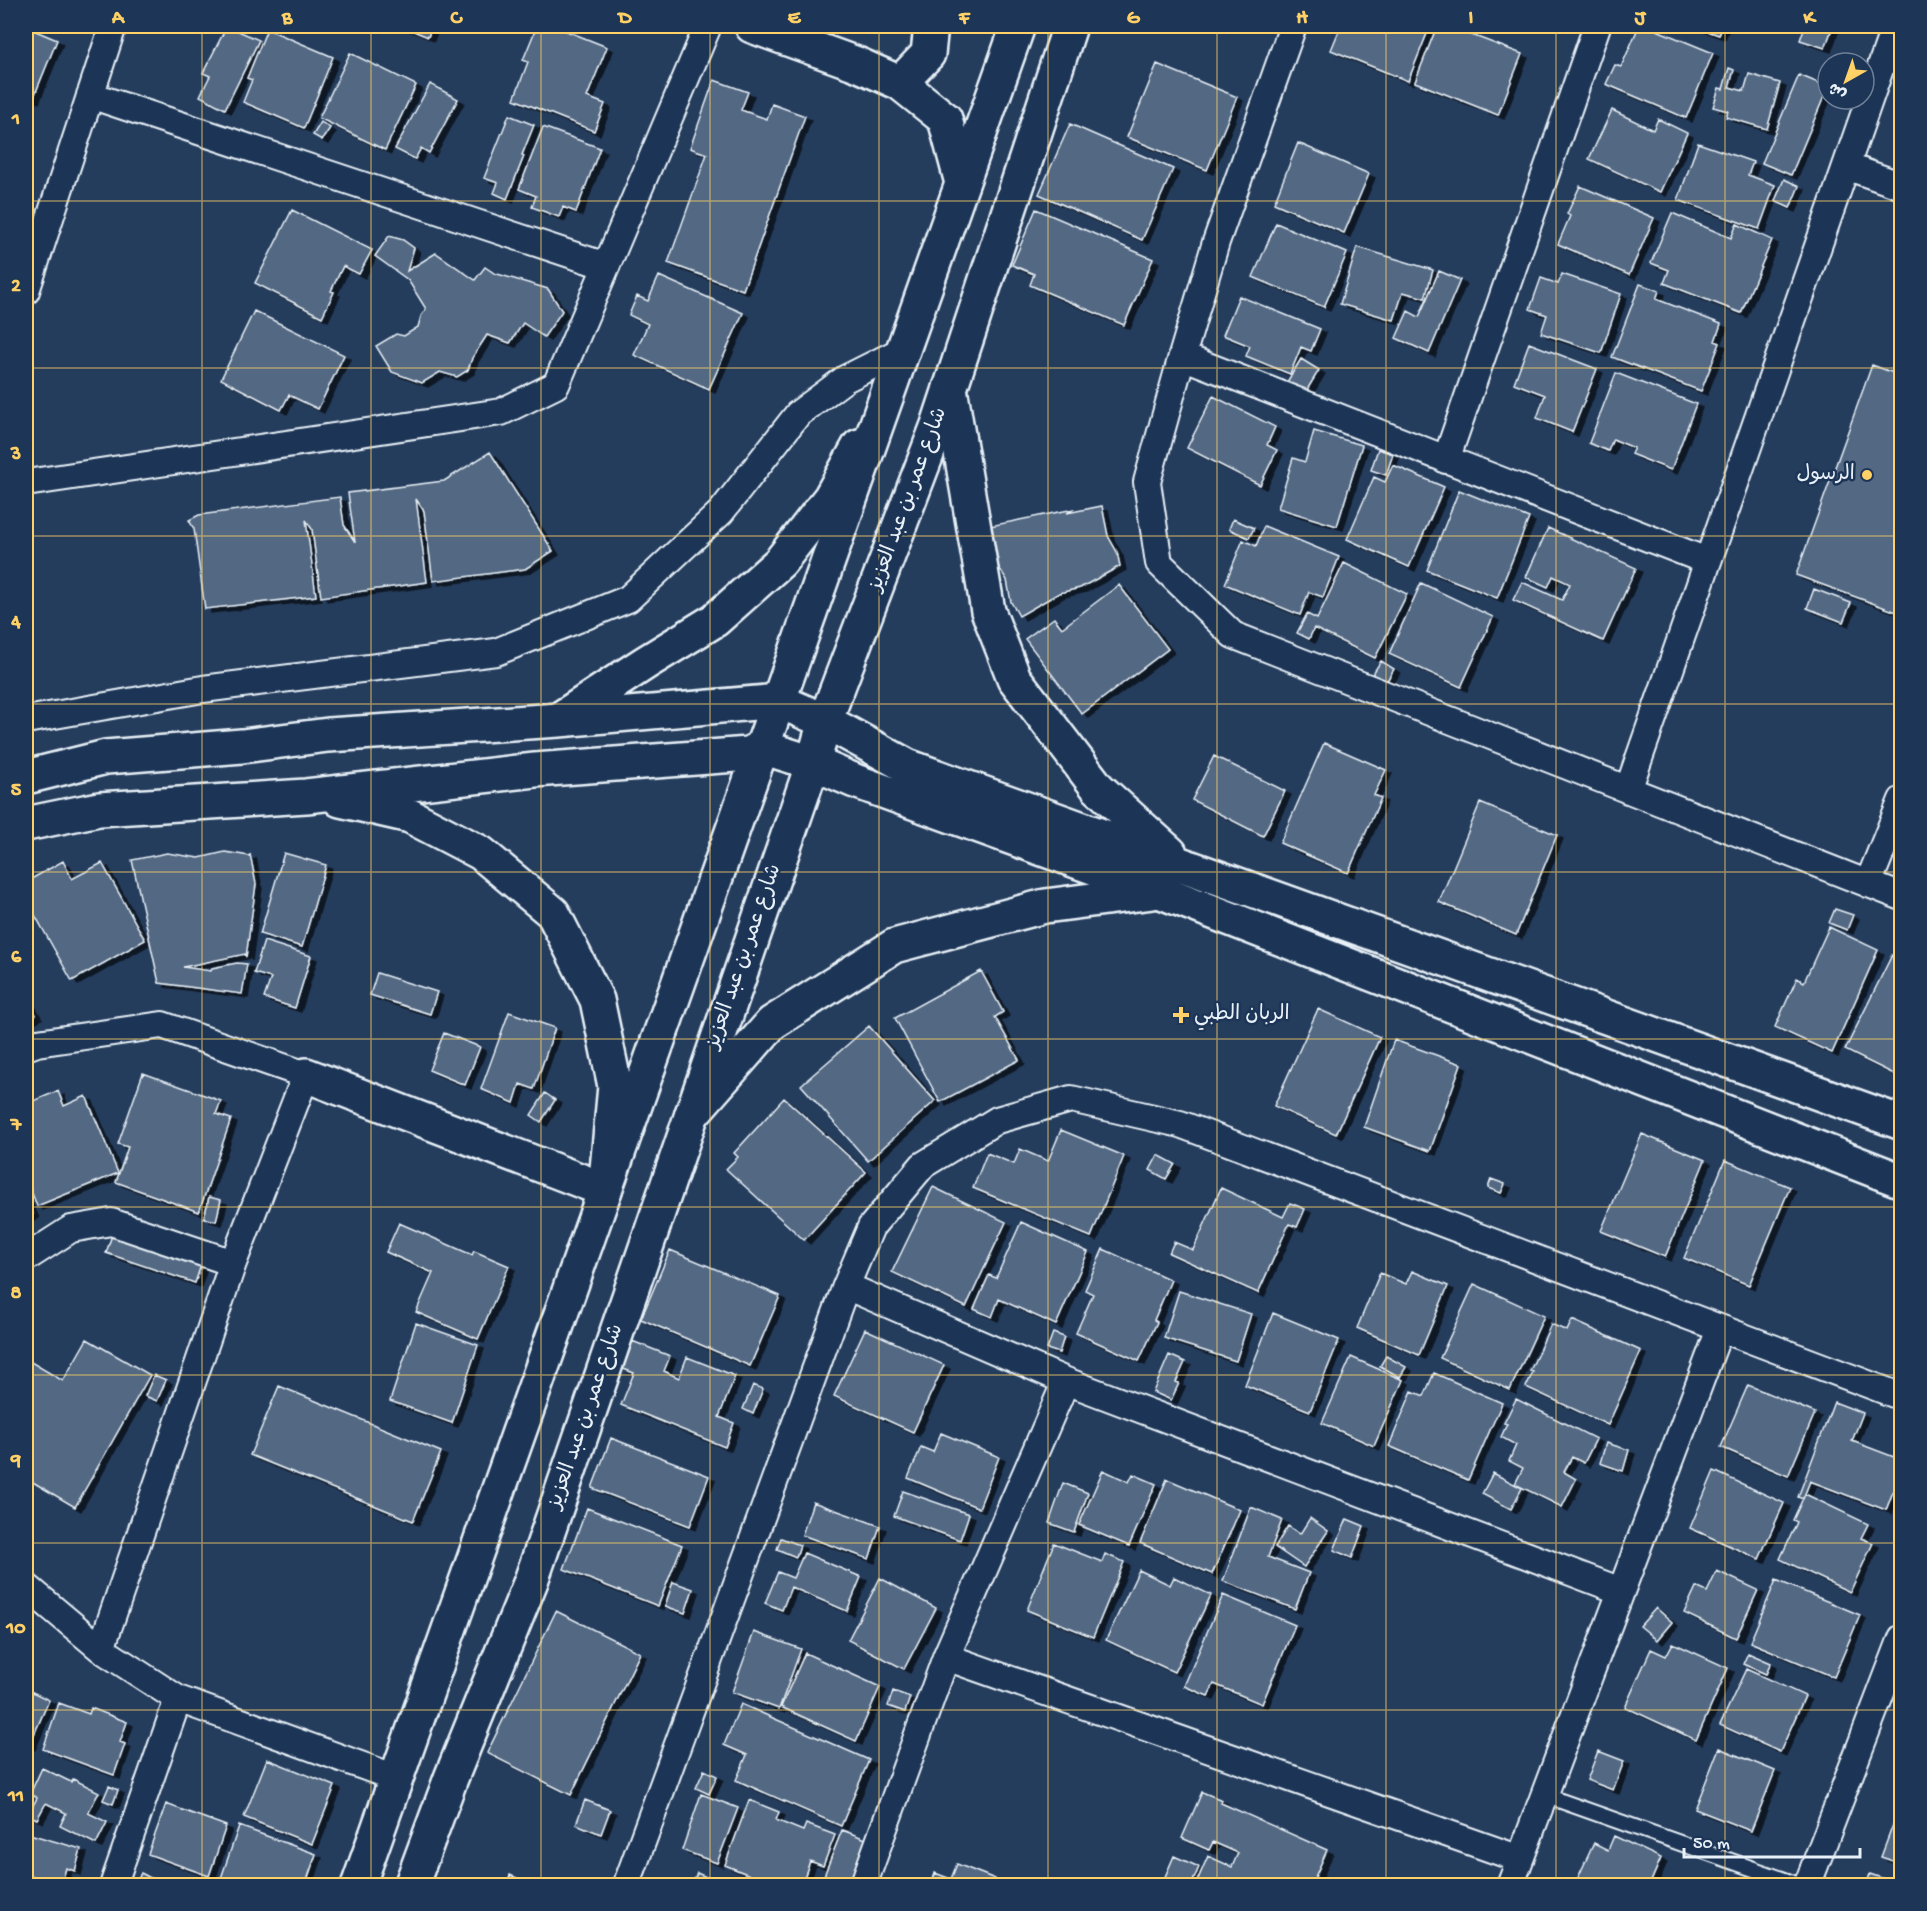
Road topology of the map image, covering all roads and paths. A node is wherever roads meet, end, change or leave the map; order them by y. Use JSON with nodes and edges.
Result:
{"nodes":[{"id":1,"x":113,"y":26,"type":"edge"},
{"id":2,"x":708,"y":26,"type":"edge"},
{"id":3,"x":752,"y":26,"type":"edge"},
{"id":4,"x":931,"y":26,"type":"edge"},
{"id":5,"x":1018,"y":26,"type":"edge"},
{"id":6,"x":1070,"y":26,"type":"edge"},
{"id":7,"x":1293,"y":26,"type":"edge"},
{"id":8,"x":1597,"y":26,"type":"edge"},
{"id":9,"x":1895,"y":26,"type":"edge"},
{"id":10,"x":900,"y":83,"type":"junction"},
{"id":11,"x":90,"y":95,"type":"junction"},
{"id":12,"x":1846,"y":166,"type":"junction"},
{"id":13,"x":962,"y":183,"type":"junction"},
{"id":14,"x":1902,"y":186,"type":"edge"},
{"id":15,"x":606,"y":266,"type":"junction"},
{"id":16,"x":26,"y":291,"type":"edge"},
{"id":17,"x":903,"y":350,"type":"junction"},
{"id":18,"x":1182,"y":356,"type":"junction"},
{"id":19,"x":950,"y":388,"type":"junction"},
{"id":20,"x":884,"y":403,"type":"junction"},
{"id":21,"x":1446,"y":460,"type":"junction"},
{"id":22,"x":26,"y":483,"type":"edge"},
{"id":23,"x":1707,"y":561,"type":"junction"},
{"id":24,"x":779,"y":700,"type":"junction"},
{"id":25,"x":26,"y":720,"type":"edge"},
{"id":26,"x":559,"y":720,"type":"junction"},
{"id":27,"x":825,"y":721,"type":"junction"},
{"id":28,"x":762,"y":747,"type":"junction"},
{"id":29,"x":813,"y":763,"type":"junction"},
{"id":30,"x":26,"y":777,"type":"edge"},
{"id":31,"x":1628,"y":790,"type":"junction"},
{"id":32,"x":306,"y":796,"type":"junction"},
{"id":33,"x":1902,"y":800,"type":"edge"},
{"id":34,"x":26,"y":824,"type":"edge"},
{"id":35,"x":1182,"y":865,"type":"junction"},
{"id":36,"x":1868,"y":884,"type":"junction"},
{"id":37,"x":1159,"y":891,"type":"junction"},
{"id":38,"x":1902,"y":897,"type":"edge"},
{"id":39,"x":26,"y":1047,"type":"edge"},
{"id":40,"x":306,"y":1075,"type":"junction"},
{"id":41,"x":691,"y":1115,"type":"junction"},
{"id":42,"x":1902,"y":1123,"type":"edge"},
{"id":43,"x":1902,"y":1181,"type":"edge"},
{"id":44,"x":605,"y":1190,"type":"junction"},
{"id":45,"x":26,"y":1258,"type":"edge"},
{"id":46,"x":232,"y":1263,"type":"junction"},
{"id":47,"x":846,"y":1286,"type":"junction"},
{"id":48,"x":1720,"y":1329,"type":"junction"},
{"id":49,"x":1066,"y":1381,"type":"junction"},
{"id":50,"x":1902,"y":1397,"type":"edge"},
{"id":51,"x":26,"y":1586,"type":"edge"},
{"id":52,"x":1621,"y":1591,"type":"junction"},
{"id":53,"x":1902,"y":1638,"type":"edge"},
{"id":54,"x":101,"y":1649,"type":"junction"},
{"id":55,"x":946,"y":1657,"type":"junction"},
{"id":56,"x":178,"y":1699,"type":"junction"},
{"id":57,"x":396,"y":1778,"type":"junction"},
{"id":58,"x":1544,"y":1795,"type":"junction"},
{"id":59,"x":1520,"y":1859,"type":"junction"},
{"id":60,"x":112,"y":1886,"type":"edge"},
{"id":61,"x":358,"y":1886,"type":"edge"},
{"id":62,"x":411,"y":1886,"type":"edge"},
{"id":63,"x":626,"y":1886,"type":"edge"},
{"id":64,"x":863,"y":1886,"type":"edge"},
{"id":65,"x":1510,"y":1886,"type":"edge"},
{"id":66,"x":1802,"y":1886,"type":"edge"},
{"id":67,"x":1807,"y":1886,"type":"edge"}],
"edges":[{"from":1,"to":11,"type":"street"},
{"from":2,"to":15,"type":"street"},
{"from":3,"to":10,"type":"street"},
{"from":4,"to":10,"type":"street"},
{"from":5,"to":13,"type":"street"},
{"from":6,"to":19,"type":"street","name":"شارع عمر بن عبد العزيز"},
{"from":7,"to":18,"type":"street"},
{"from":8,"to":21,"type":"street"},
{"from":9,"to":12,"type":"street"},
{"from":10,"to":13,"type":"street"},
{"from":11,"to":15,"type":"street"},
{"from":11,"to":16,"type":"street"},
{"from":12,"to":14,"type":"street"},
{"from":12,"to":23,"type":"street"},
{"from":13,"to":17,"type":"street"},
{"from":15,"to":22,"type":"street"},
{"from":17,"to":20,"type":"street"},
{"from":17,"to":25,"type":"street"},
{"from":18,"to":21,"type":"street"},
{"from":18,"to":31,"type":"street"},
{"from":19,"to":27,"type":"street","name":"شارع عمر بن عبد العزيز"},
{"from":19,"to":35,"type":"street"},
{"from":20,"to":24,"type":"street"},
{"from":20,"to":26,"type":"street"},
{"from":21,"to":23,"type":"street"},
{"from":23,"to":31,"type":"street"},
{"from":24,"to":26,"type":"street"},
{"from":24,"to":27,"type":"street"},
{"from":24,"to":28,"type":"street"},
{"from":26,"to":30,"type":"street"},
{"from":27,"to":29,"type":"street","name":"شارع عمر بن عبد العزيز"},
{"from":27,"to":35,"type":"street"},
{"from":28,"to":29,"type":"street"},
{"from":28,"to":32,"type":"street"},
{"from":28,"to":44,"type":"street"},
{"from":29,"to":37,"type":"street"},
{"from":29,"to":41,"type":"street","name":"شارع عمر بن عبد العزيز"},
{"from":31,"to":36,"type":"street"},
{"from":32,"to":34,"type":"street"},
{"from":32,"to":44,"type":"street"},
{"from":33,"to":36,"type":"street"},
{"from":35,"to":42,"type":"street"},
{"from":36,"to":38,"type":"street"},
{"from":37,"to":41,"type":"street"},
{"from":37,"to":43,"type":"street"},
{"from":39,"to":40,"type":"street"},
{"from":40,"to":44,"type":"street"},
{"from":40,"to":46,"type":"street"},
{"from":41,"to":62,"type":"street","name":"شارع عمر بن عبد العزيز"},
{"from":44,"to":57,"type":"street"},
{"from":45,"to":46,"type":"street"},
{"from":46,"to":54,"type":"street"},
{"from":47,"to":48,"type":"street"},
{"from":47,"to":49,"type":"street"},
{"from":47,"to":63,"type":"street"},
{"from":48,"to":50,"type":"street"},
{"from":48,"to":52,"type":"street"},
{"from":49,"to":52,"type":"street"},
{"from":49,"to":55,"type":"street"},
{"from":51,"to":54,"type":"street"},
{"from":52,"to":58,"type":"street"},
{"from":53,"to":67,"type":"street"},
{"from":54,"to":56,"type":"street"},
{"from":55,"to":59,"type":"street"},
{"from":55,"to":64,"type":"street"},
{"from":56,"to":57,"type":"street"},
{"from":56,"to":60,"type":"street"},
{"from":57,"to":61,"type":"street"},
{"from":58,"to":59,"type":"street"},
{"from":58,"to":66,"type":"lane"},
{"from":59,"to":65,"type":"street"}]}
